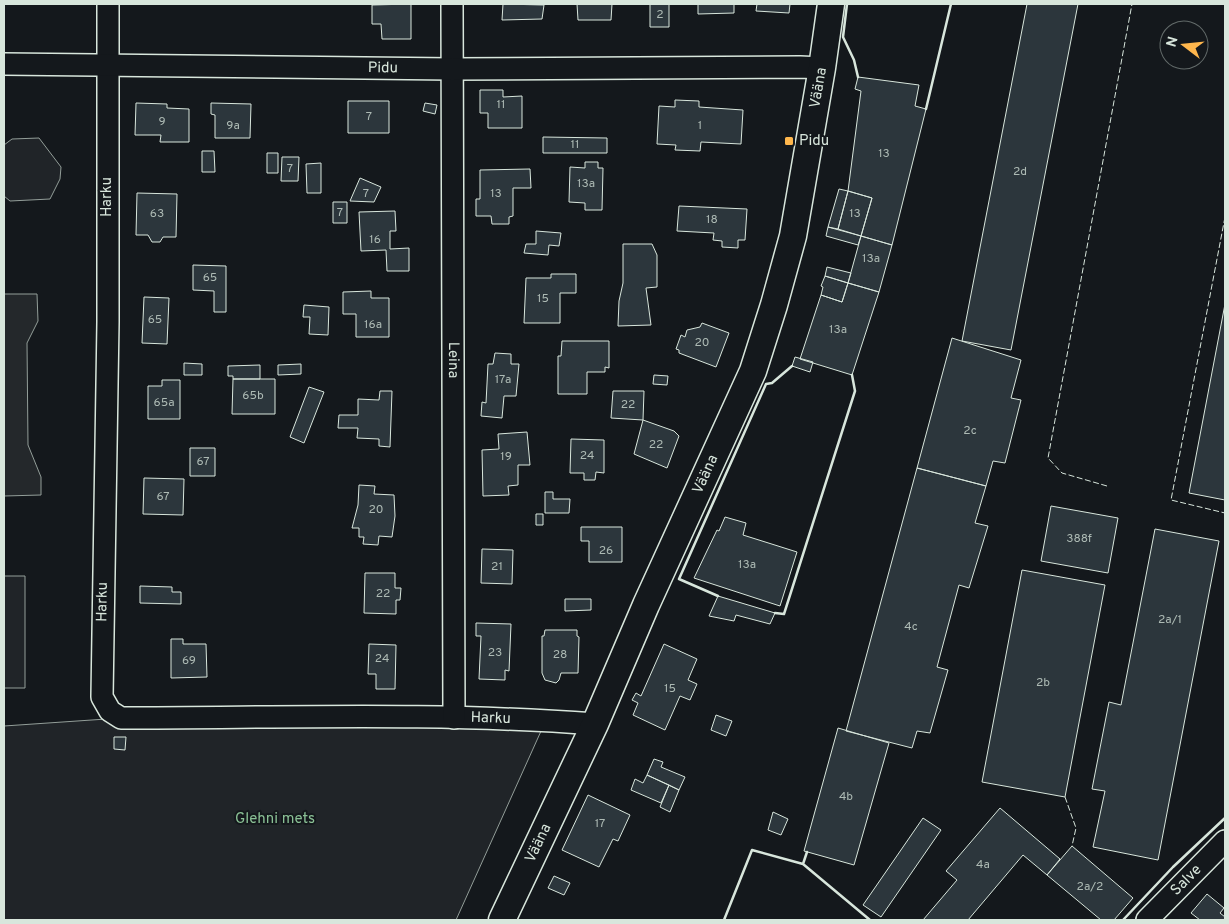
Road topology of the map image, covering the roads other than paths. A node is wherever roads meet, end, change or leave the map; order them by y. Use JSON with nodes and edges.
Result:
{"nodes":[{"id":1,"x":108,"y":4,"type":"edge"},
{"id":2,"x":452,"y":4,"type":"edge"},
{"id":3,"x":831,"y":4,"type":"edge"},
{"id":4,"x":4,"y":64,"type":"edge"},
{"id":5,"x":107,"y":64,"type":"junction"},
{"id":6,"x":822,"y":68,"type":"junction"},
{"id":7,"x":452,"y":69,"type":"junction"},
{"id":8,"x":454,"y":718,"type":"junction"},
{"id":9,"x":595,"y":724,"type":"junction"},
{"id":10,"x":1225,"y":841,"type":"edge"},
{"id":11,"x":502,"y":920,"type":"edge"},
{"id":12,"x":1147,"y":920,"type":"edge"}],
"edges":[{"from":1,"to":5,"type":"street","name":"Harku"},
{"from":2,"to":7,"type":"street","name":"Leina"},
{"from":3,"to":6,"type":"street","name":"Vääna"},
{"from":4,"to":5,"type":"street","name":"Pidu"},
{"from":5,"to":7,"type":"street","name":"Pidu"},
{"from":5,"to":8,"type":"street","name":"Harku"},
{"from":6,"to":7,"type":"street","name":"Pidu"},
{"from":6,"to":9,"type":"street","name":"Vääna"},
{"from":7,"to":8,"type":"street","name":"Leina"},
{"from":8,"to":9,"type":"street","name":"Harku"},
{"from":9,"to":11,"type":"street","name":"Vääna"},
{"from":10,"to":12,"type":"street","name":"Salve"}]}
